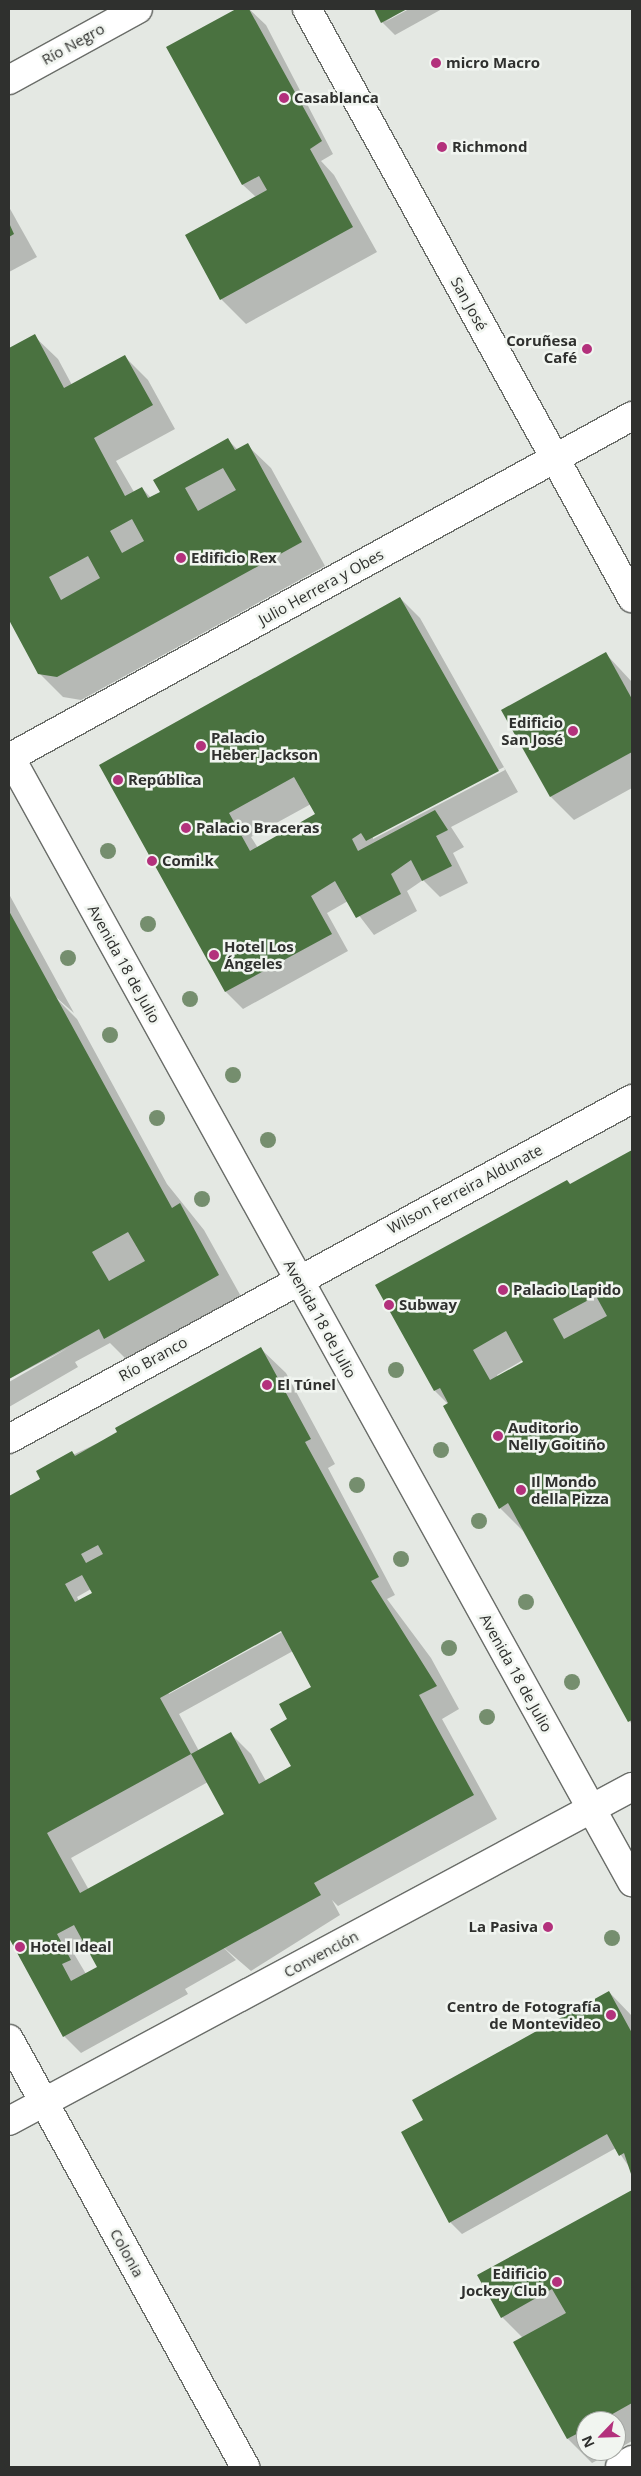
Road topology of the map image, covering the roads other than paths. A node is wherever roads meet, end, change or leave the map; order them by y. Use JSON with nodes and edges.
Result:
{"nodes":[{"id":1,"x":138,"y":9,"type":"edge"},
{"id":2,"x":308,"y":9,"type":"edge"},
{"id":3,"x":9,"y":80,"type":"edge"},
{"id":4,"x":632,"y":416,"type":"edge"},
{"id":5,"x":555,"y":459,"type":"junction"},
{"id":6,"x":632,"y":598,"type":"edge"},
{"id":7,"x":9,"y":757,"type":"edge"},
{"id":8,"x":632,"y":1099,"type":"edge"},
{"id":9,"x":298,"y":1278,"type":"junction"},
{"id":10,"x":9,"y":1439,"type":"edge"},
{"id":11,"x":632,"y":1787,"type":"edge"},
{"id":12,"x":593,"y":1809,"type":"junction"},
{"id":13,"x":632,"y":1882,"type":"edge"},
{"id":14,"x":9,"y":2038,"type":"edge"},
{"id":15,"x":43,"y":2102,"type":"junction"},
{"id":16,"x":9,"y":2121,"type":"edge"},
{"id":17,"x":632,"y":2460,"type":"edge"},
{"id":18,"x":245,"y":2467,"type":"edge"},
{"id":19,"x":620,"y":2467,"type":"edge"}],
"edges":[{"from":1,"to":3,"type":"street","name":"Río Negro"},
{"from":2,"to":5,"type":"street","name":"San José"},
{"from":4,"to":5,"type":"street","name":"Julio Herrera y Obes"},
{"from":5,"to":6,"type":"street","name":"San José"},
{"from":5,"to":7,"type":"street","name":"Julio Herrera y Obes"},
{"from":7,"to":9,"type":"street","name":"Avenida 18 de Julio"},
{"from":8,"to":9,"type":"street","name":"Wilson Ferreira Aldunate"},
{"from":9,"to":10,"type":"street","name":"Río Branco"},
{"from":9,"to":12,"type":"street","name":"Avenida 18 de Julio"},
{"from":11,"to":12,"type":"street","name":"Convención"},
{"from":12,"to":13,"type":"street","name":"Avenida 18 de Julio"},
{"from":12,"to":15,"type":"street","name":"Convención"},
{"from":14,"to":15,"type":"street","name":"Colonia"},
{"from":15,"to":16,"type":"street","name":"Convención"},
{"from":15,"to":18,"type":"street","name":"Colonia"},
{"from":17,"to":19,"type":"street"}]}
